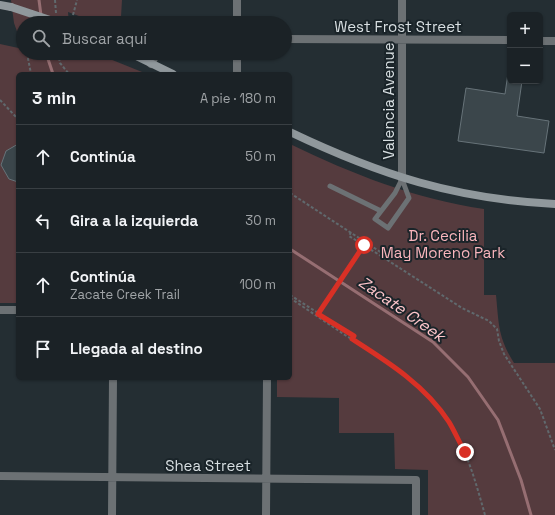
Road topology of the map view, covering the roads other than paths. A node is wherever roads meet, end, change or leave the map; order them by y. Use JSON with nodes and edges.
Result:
{"nodes":[{"id":1,"x":237,"y":0,"type":"edge"},
{"id":2,"x":402,"y":0,"type":"edge"},
{"id":3,"x":0,"y":5,"type":"edge"},
{"id":4,"x":38,"y":16,"type":"edge"},
{"id":5,"x":237,"y":16,"type":"edge"},
{"id":6,"x":292,"y":39,"type":"edge"},
{"id":7,"x":402,"y":40,"type":"junction"},
{"id":8,"x":507,"y":40,"type":"edge"},
{"id":9,"x":543,"y":41,"type":"edge"},
{"id":10,"x":555,"y":41,"type":"edge"},
{"id":11,"x":144,"y":60,"type":"edge"},
{"id":12,"x":154,"y":60,"type":"edge"},
{"id":13,"x":237,"y":60,"type":"edge"},
{"id":14,"x":152,"y":64,"type":"junction"},
{"id":15,"x":168,"y":72,"type":"edge"},
{"id":16,"x":236,"y":72,"type":"edge"},
{"id":17,"x":292,"y":133,"type":"edge"},
{"id":18,"x":402,"y":179,"type":"junction"},
{"id":19,"x":330,"y":186,"type":"dead end"},
{"id":20,"x":555,"y":204,"type":"edge"},
{"id":21,"x":381,"y":211,"type":"junction"},
{"id":22,"x":0,"y":310,"type":"edge"},
{"id":23,"x":16,"y":310,"type":"edge"},
{"id":24,"x":113,"y":380,"type":"edge"},
{"id":25,"x":267,"y":380,"type":"edge"},
{"id":26,"x":0,"y":476,"type":"edge"},
{"id":27,"x":112,"y":478,"type":"junction"},
{"id":28,"x":265,"y":479,"type":"junction"},
{"id":29,"x":112,"y":515,"type":"edge"},
{"id":30,"x":266,"y":515,"type":"edge"},
{"id":31,"x":416,"y":515,"type":"edge"}],
"edges":[{"from":1,"to":5,"type":"street"},
{"from":2,"to":7,"type":"street","name":"Valencia Avenue"},
{"from":3,"to":4,"type":"main road","bridge":true},
{"from":6,"to":7,"type":"street","name":"West Frost Street"},
{"from":7,"to":8,"type":"street","name":"West Frost Street"},
{"from":7,"to":18,"type":"street","name":"Valencia Avenue"},
{"from":9,"to":10,"type":"street"},
{"from":11,"to":14,"type":"main road"},
{"from":12,"to":14,"type":"street"},
{"from":13,"to":16,"type":"street"},
{"from":14,"to":15,"type":"main road"},
{"from":17,"to":18,"type":"main road"},
{"from":18,"to":20,"type":"main road"},
{"from":18,"to":21,"type":"lane"},
{"from":18,"to":21,"type":"lane"},
{"from":19,"to":21,"type":"lane"},
{"from":22,"to":23,"type":"street"},
{"from":24,"to":27,"type":"street"},
{"from":25,"to":28,"type":"street"},
{"from":26,"to":27,"type":"street","name":"Shea Street"},
{"from":27,"to":28,"type":"street","name":"Shea Street"},
{"from":27,"to":29,"type":"street"},
{"from":28,"to":30,"type":"street"},
{"from":28,"to":31,"type":"street","name":"Shea Street"}]}
